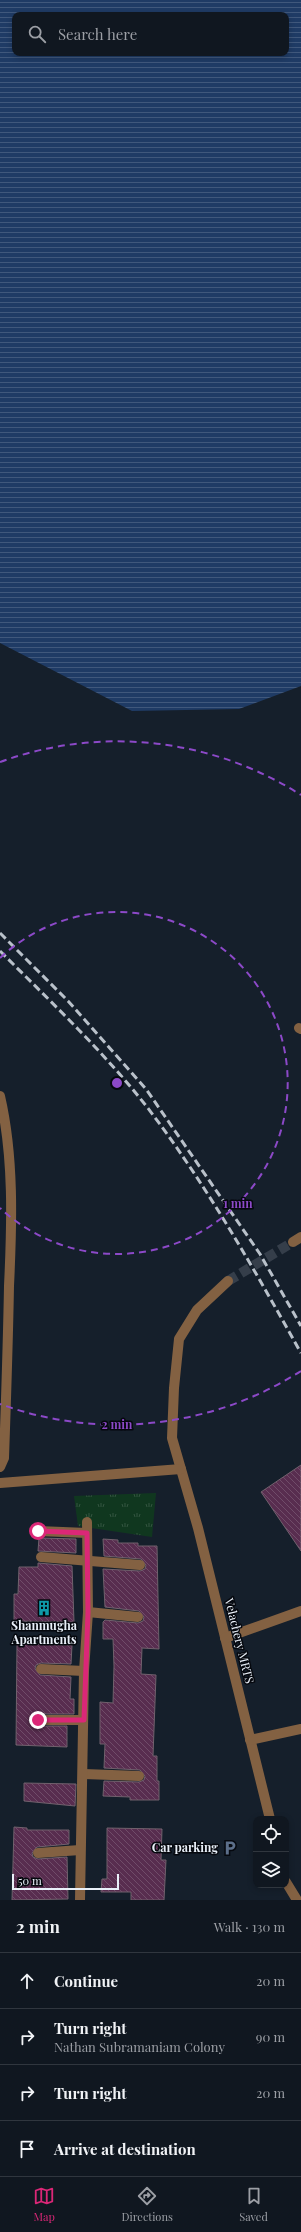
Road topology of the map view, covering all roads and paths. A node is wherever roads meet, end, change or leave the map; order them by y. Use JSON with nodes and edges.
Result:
{"nodes":[{"id":1,"x":0,"y":1096,"type":"edge"},
{"id":2,"x":228,"y":1282,"type":"tunnel mouth"},
{"id":3,"x":0,"y":1467,"type":"edge"},
{"id":4,"x":181,"y":1469,"type":"junction"},
{"id":5,"x":0,"y":1482,"type":"edge"},
{"id":6,"x":87,"y":1522,"type":"dead end"},
{"id":7,"x":38,"y":1531,"type":"dead end"},
{"id":8,"x":87,"y":1533,"type":"junction"},
{"id":9,"x":41,"y":1557,"type":"dead end"},
{"id":10,"x":87,"y":1559,"type":"junction"},
{"id":11,"x":140,"y":1565,"type":"dead end"},
{"id":12,"x":301,"y":1611,"type":"edge"},
{"id":13,"x":88,"y":1612,"type":"junction"},
{"id":14,"x":138,"y":1617,"type":"dead end"},
{"id":15,"x":225,"y":1638,"type":"junction"},
{"id":16,"x":41,"y":1669,"type":"dead end"},
{"id":17,"x":84,"y":1671,"type":"junction"},
{"id":18,"x":38,"y":1720,"type":"dead end"},
{"id":19,"x":84,"y":1720,"type":"junction"},
{"id":20,"x":301,"y":1729,"type":"edge"},
{"id":21,"x":250,"y":1740,"type":"junction"},
{"id":22,"x":84,"y":1774,"type":"junction"},
{"id":23,"x":139,"y":1776,"type":"dead end"},
{"id":24,"x":269,"y":1816,"type":"edge"},
{"id":25,"x":80,"y":1850,"type":"junction"},
{"id":26,"x":38,"y":1853,"type":"dead end"},
{"id":27,"x":289,"y":1887,"type":"edge"},
{"id":28,"x":80,"y":1900,"type":"edge"},
{"id":29,"x":297,"y":1900,"type":"edge"}],
"edges":[{"from":1,"to":3,"type":"street"},
{"from":2,"to":4,"type":"street","name":"Velachery MRTS"},
{"from":4,"to":5,"type":"street"},
{"from":4,"to":15,"type":"street","name":"Velachery MRTS"},
{"from":6,"to":8,"type":"street"},
{"from":7,"to":8,"type":"street"},
{"from":8,"to":10,"type":"street"},
{"from":9,"to":10,"type":"street"},
{"from":10,"to":11,"type":"street"},
{"from":10,"to":13,"type":"street"},
{"from":12,"to":15,"type":"street"},
{"from":13,"to":14,"type":"street"},
{"from":13,"to":17,"type":"street"},
{"from":15,"to":21,"type":"street","name":"Velachery MRTS"},
{"from":16,"to":17,"type":"street"},
{"from":17,"to":19,"type":"street"},
{"from":18,"to":19,"type":"street"},
{"from":19,"to":22,"type":"street"},
{"from":20,"to":21,"type":"street"},
{"from":21,"to":24,"type":"street","name":"Velachery MRTS"},
{"from":22,"to":23,"type":"street"},
{"from":22,"to":25,"type":"street"},
{"from":25,"to":26,"type":"street"},
{"from":25,"to":28,"type":"street"},
{"from":27,"to":29,"type":"street"}]}
